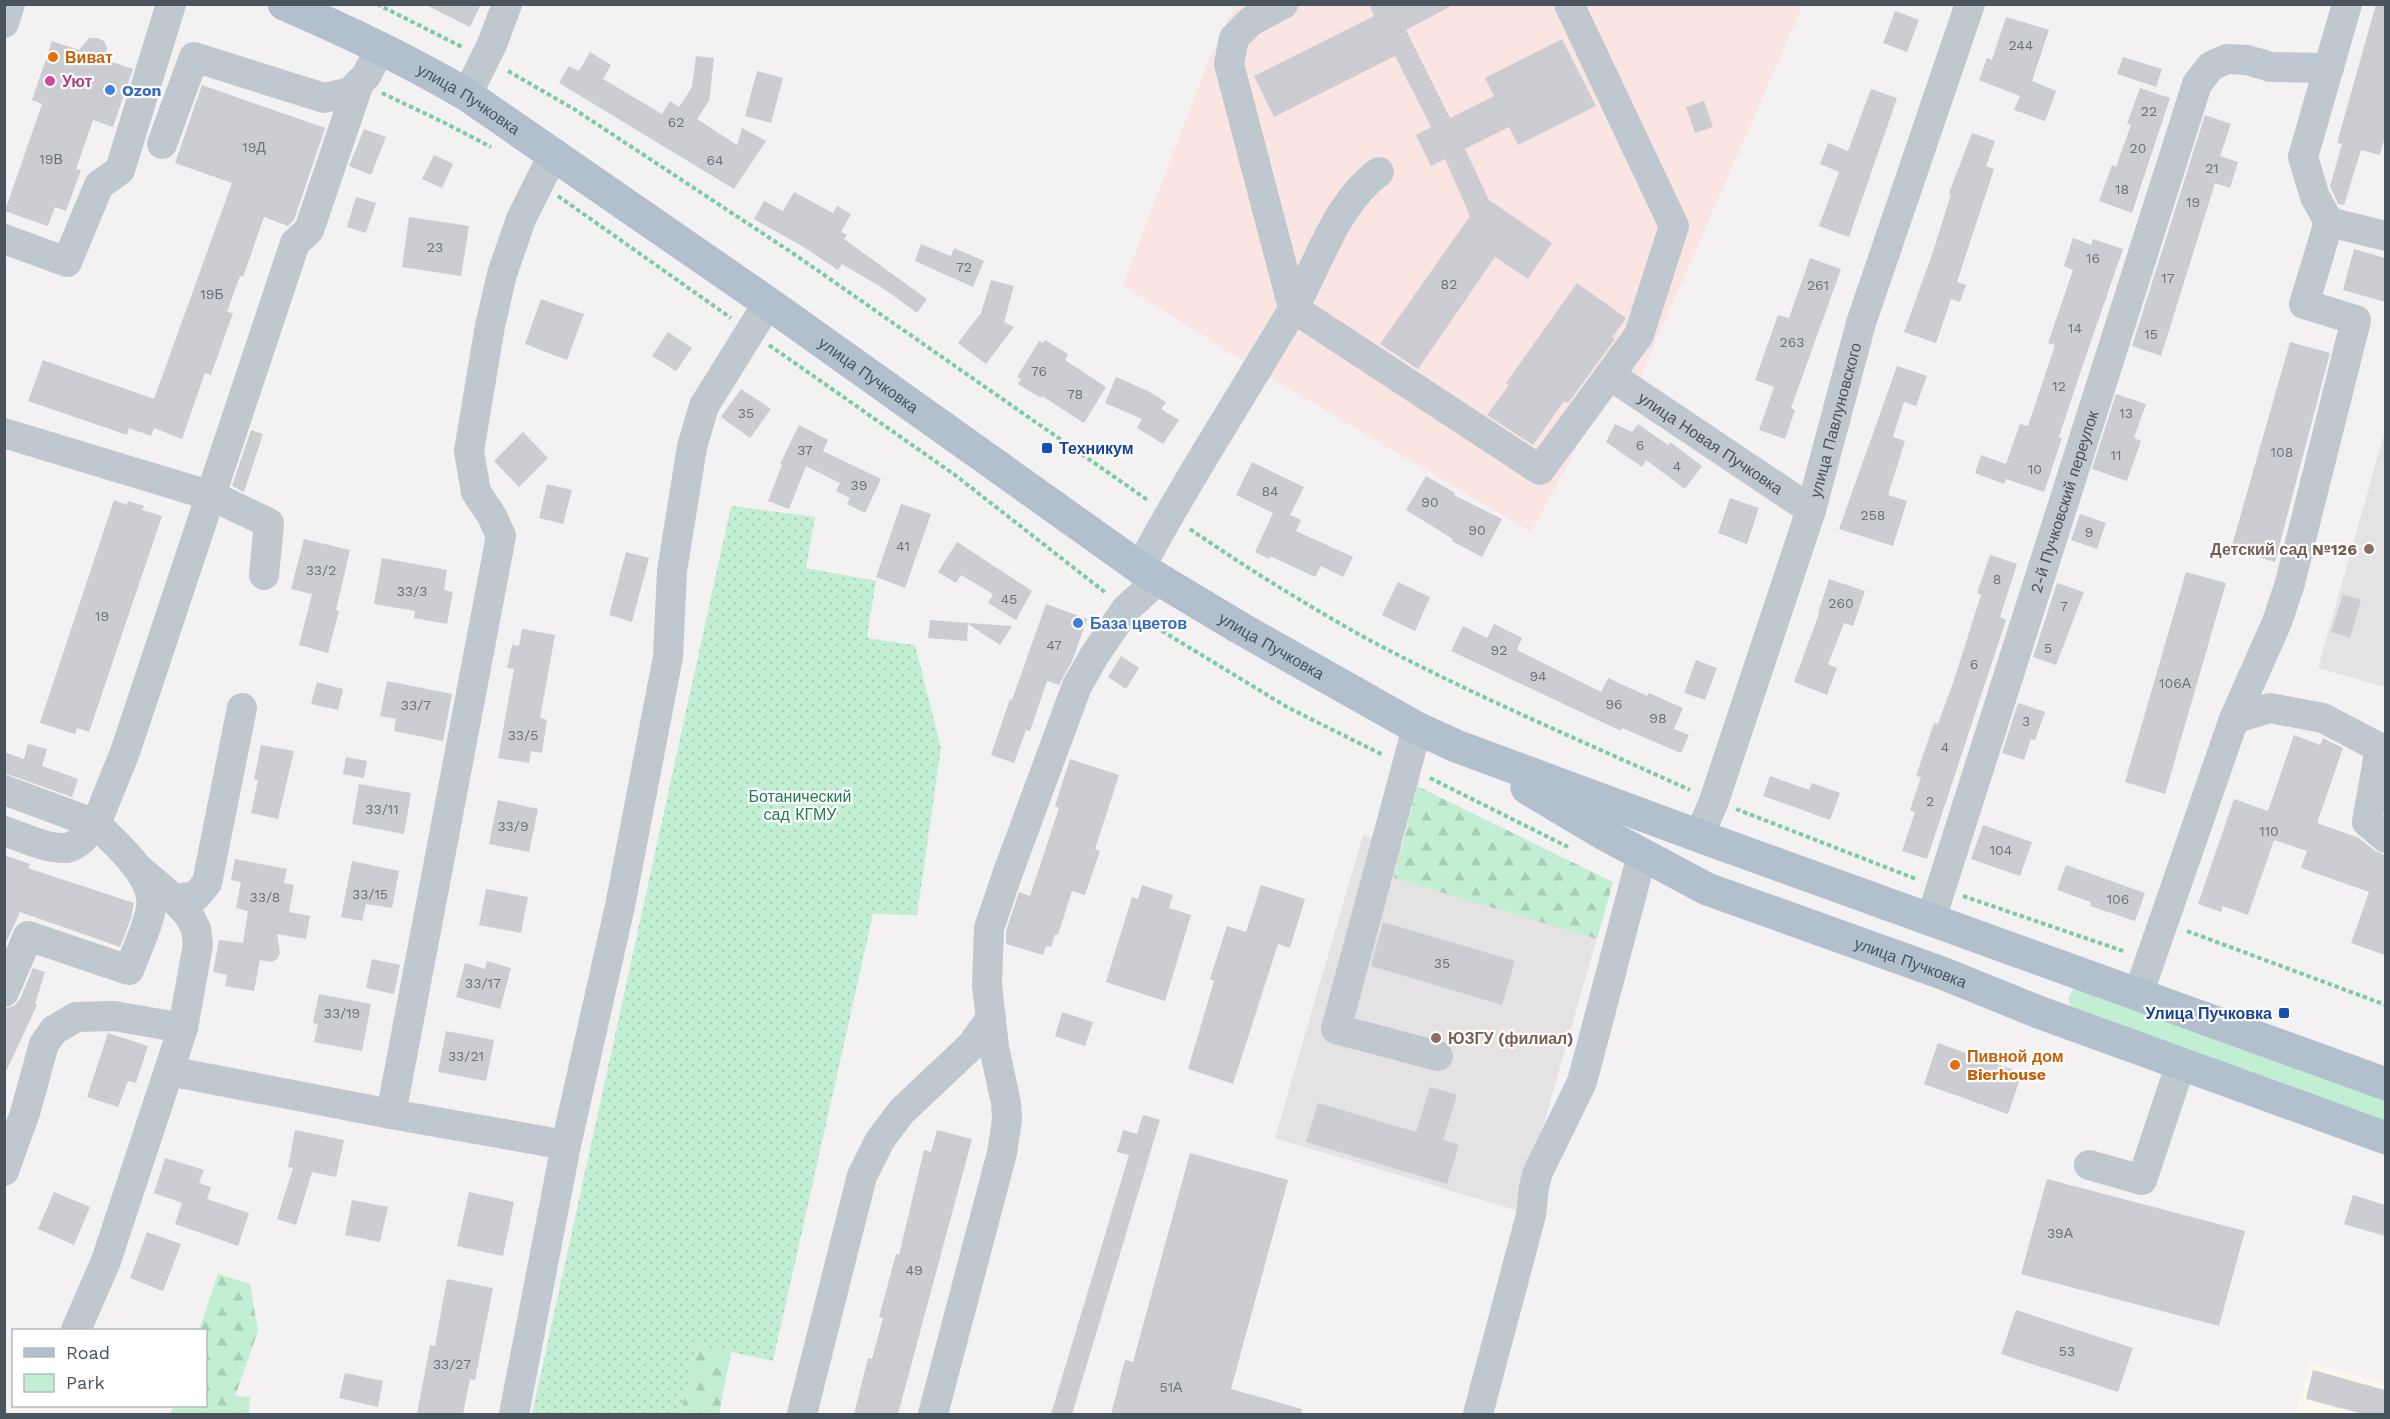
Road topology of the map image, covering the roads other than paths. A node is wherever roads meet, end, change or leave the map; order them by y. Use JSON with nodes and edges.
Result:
{"nodes":[{"id":1,"x":10,"y":4,"type":"edge"},
{"id":2,"x":171,"y":4,"type":"edge"},
{"id":3,"x":284,"y":4,"type":"edge"},
{"id":4,"x":507,"y":4,"type":"edge"},
{"id":5,"x":1282,"y":4,"type":"edge"},
{"id":6,"x":1569,"y":4,"type":"edge"},
{"id":7,"x":1970,"y":4,"type":"edge"},
{"id":8,"x":2347,"y":4,"type":"edge"},
{"id":9,"x":4,"y":23,"type":"edge"},
{"id":10,"x":381,"y":48,"type":"junction"},
{"id":11,"x":2329,"y":68,"type":"junction"},
{"id":12,"x":359,"y":83,"type":"junction"},
{"id":13,"x":467,"y":94,"type":"junction"},
{"id":14,"x":162,"y":144,"type":"dead end"},
{"id":15,"x":554,"y":153,"type":"junction"},
{"id":16,"x":1379,"y":172,"type":"dead end"},
{"id":17,"x":2328,"y":222,"type":"junction"},
{"id":18,"x":2385,"y":236,"type":"edge"},
{"id":19,"x":4,"y":239,"type":"edge"},
{"id":20,"x":768,"y":303,"type":"junction"},
{"id":21,"x":1293,"y":308,"type":"junction"},
{"id":22,"x":1611,"y":376,"type":"junction"},
{"id":23,"x":4,"y":434,"type":"edge"},
{"id":24,"x":212,"y":496,"type":"junction"},
{"id":25,"x":1811,"y":510,"type":"junction"},
{"id":26,"x":1149,"y":574,"type":"junction"},
{"id":27,"x":264,"y":575,"type":"dead end"},
{"id":28,"x":242,"y":708,"type":"dead end"},
{"id":29,"x":2234,"y":719,"type":"junction"},
{"id":30,"x":1417,"y":728,"type":"junction"},
{"id":31,"x":1456,"y":746,"type":"junction"},
{"id":32,"x":4,"y":790,"type":"edge"},
{"id":33,"x":96,"y":824,"type":"junction"},
{"id":34,"x":4,"y":831,"type":"edge"},
{"id":35,"x":1687,"y":832,"type":"junction"},
{"id":36,"x":2385,"y":838,"type":"edge"},
{"id":37,"x":1652,"y":860,"type":"junction"},
{"id":38,"x":138,"y":868,"type":"junction"},
{"id":39,"x":174,"y":898,"type":"junction"},
{"id":40,"x":1936,"y":904,"type":"junction"},
{"id":41,"x":2057,"y":965,"type":"junction"},
{"id":42,"x":4,"y":992,"type":"edge"},
{"id":43,"x":2138,"y":994,"type":"junction"},
{"id":44,"x":2041,"y":1013,"type":"junction"},
{"id":45,"x":991,"y":1018,"type":"junction"},
{"id":46,"x":183,"y":1028,"type":"junction"},
{"id":47,"x":1438,"y":1056,"type":"dead end"},
{"id":48,"x":2181,"y":1064,"type":"junction"},
{"id":49,"x":169,"y":1071,"type":"junction"},
{"id":50,"x":2385,"y":1084,"type":"edge"},
{"id":51,"x":391,"y":1114,"type":"junction"},
{"id":52,"x":2385,"y":1138,"type":"edge"},
{"id":53,"x":566,"y":1145,"type":"junction"},
{"id":54,"x":2089,"y":1165,"type":"dead end"},
{"id":55,"x":4,"y":1171,"type":"edge"},
{"id":56,"x":76,"y":1329,"type":"edge"},
{"id":57,"x":514,"y":1414,"type":"edge"},
{"id":58,"x":802,"y":1414,"type":"edge"},
{"id":59,"x":933,"y":1414,"type":"edge"},
{"id":60,"x":1478,"y":1414,"type":"edge"}],
"edges":[{"from":1,"to":9,"type":"street"},
{"from":2,"to":19,"type":"street"},
{"from":3,"to":10,"type":"main road","name":"улица Пучковка"},
{"from":4,"to":13,"type":"street"},
{"from":5,"to":21,"type":"street"},
{"from":6,"to":22,"type":"street"},
{"from":7,"to":25,"type":"street","name":"улица Павлуновского"},
{"from":8,"to":11,"type":"street"},
{"from":10,"to":12,"type":"street"},
{"from":10,"to":13,"type":"main road","name":"улица Пучковка"},
{"from":11,"to":17,"type":"street"},
{"from":11,"to":40,"type":"street","name":"2-й Пучковский переулок"},
{"from":12,"to":14,"type":"street"},
{"from":12,"to":24,"type":"street"},
{"from":13,"to":15,"type":"main road","name":"улица Пучковка"},
{"from":15,"to":20,"type":"main road","name":"улица Пучковка"},
{"from":15,"to":51,"type":"street"},
{"from":16,"to":21,"type":"street"},
{"from":17,"to":18,"type":"street"},
{"from":17,"to":29,"type":"street"},
{"from":20,"to":26,"type":"main road","name":"улица Пучковка"},
{"from":20,"to":53,"type":"street"},
{"from":21,"to":22,"type":"street"},
{"from":21,"to":26,"type":"street"},
{"from":22,"to":25,"type":"street","name":"улица Новая Пучковка"},
{"from":23,"to":24,"type":"street"},
{"from":24,"to":27,"type":"street"},
{"from":24,"to":33,"type":"street"},
{"from":25,"to":35,"type":"street","name":"улица Павлуновского"},
{"from":26,"to":30,"type":"main road","name":"улица Пучковка"},
{"from":26,"to":45,"type":"street"},
{"from":28,"to":39,"type":"street"},
{"from":29,"to":36,"type":"street"},
{"from":29,"to":43,"type":"street"},
{"from":30,"to":31,"type":"main road","name":"улица Пучковка"},
{"from":30,"to":47,"type":"street"},
{"from":31,"to":35,"type":"main road","name":"улица Пучковка"},
{"from":31,"to":37,"type":"main road","name":"улица Пучковка"},
{"from":32,"to":33,"type":"street"},
{"from":33,"to":34,"type":"street"},
{"from":33,"to":38,"type":"street"},
{"from":35,"to":37,"type":"street","name":"улица Павлуновского"},
{"from":35,"to":40,"type":"main road","name":"улица Пучковка"},
{"from":37,"to":44,"type":"main road","name":"улица Пучковка"},
{"from":37,"to":60,"type":"street","name":"улица Павлуновского"},
{"from":38,"to":39,"type":"street"},
{"from":38,"to":42,"type":"street"},
{"from":39,"to":46,"type":"street"},
{"from":40,"to":41,"type":"main road","name":"улица Пучковка"},
{"from":41,"to":43,"type":"main road","name":"улица Пучковка"},
{"from":41,"to":44,"type":"main road"},
{"from":43,"to":50,"type":"main road","name":"улица Пучковка"},
{"from":44,"to":48,"type":"main road","name":"улица Пучковка"},
{"from":45,"to":58,"type":"street"},
{"from":45,"to":59,"type":"street"},
{"from":46,"to":49,"type":"street"},
{"from":46,"to":55,"type":"street"},
{"from":48,"to":52,"type":"main road","name":"улица Пучковка"},
{"from":48,"to":54,"type":"street"},
{"from":49,"to":51,"type":"street"},
{"from":49,"to":56,"type":"street"},
{"from":51,"to":53,"type":"street"},
{"from":53,"to":57,"type":"street"}]}
